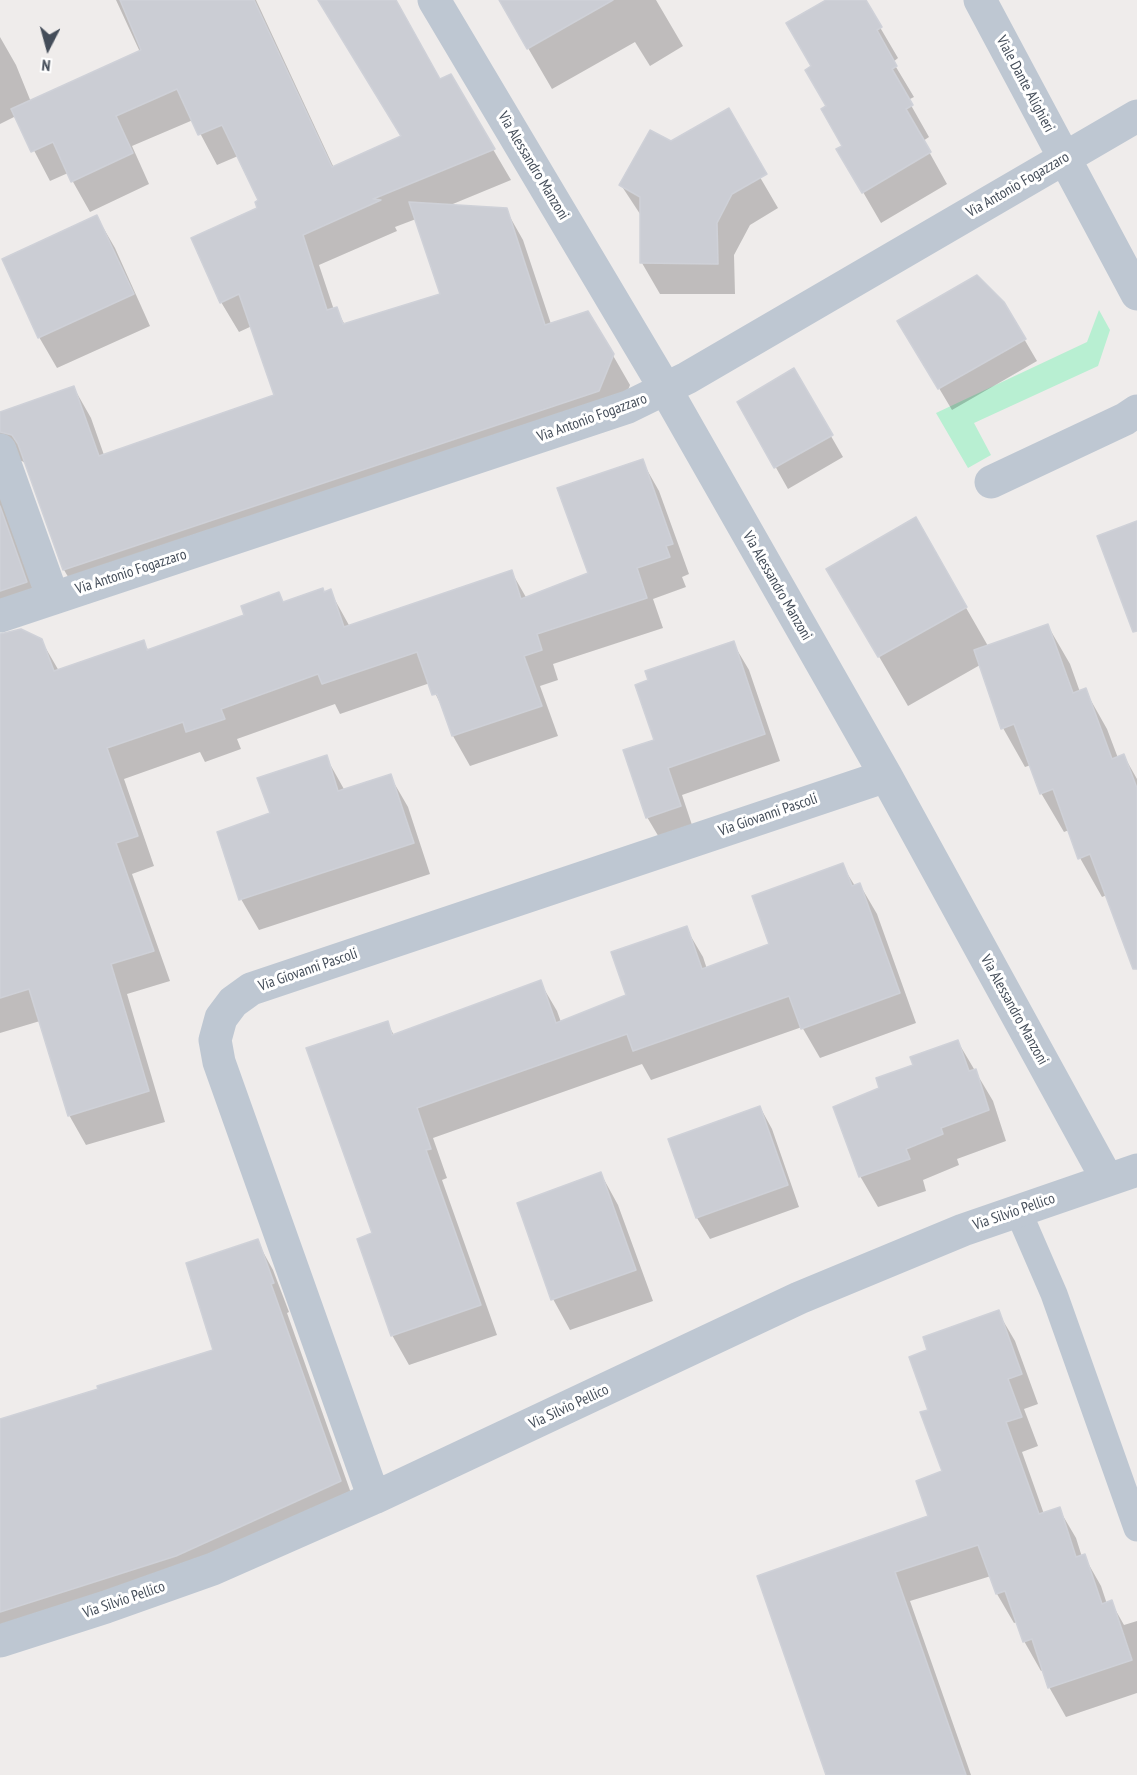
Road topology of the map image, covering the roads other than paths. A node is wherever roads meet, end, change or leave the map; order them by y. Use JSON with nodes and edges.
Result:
{"nodes":[{"id":1,"x":434,"y":0,"type":"edge"},
{"id":2,"x":980,"y":0,"type":"edge"},
{"id":3,"x":1137,"y":116,"type":"edge"},
{"id":4,"x":1065,"y":158,"type":"junction"},
{"id":5,"x":1137,"y":294,"type":"edge"},
{"id":6,"x":666,"y":390,"type":"junction"},
{"id":7,"x":1137,"y":411,"type":"edge"},
{"id":8,"x":0,"y":450,"type":"edge"},
{"id":9,"x":991,"y":482,"type":"dead end"},
{"id":10,"x":53,"y":598,"type":"junction"},
{"id":11,"x":0,"y":616,"type":"edge"},
{"id":12,"x":886,"y":776,"type":"junction"},
{"id":13,"x":1122,"y":1174,"type":"edge"},
{"id":14,"x":1018,"y":1211,"type":"junction"},
{"id":15,"x":374,"y":1498,"type":"junction"},
{"id":16,"x":1137,"y":1528,"type":"edge"},
{"id":17,"x":0,"y":1641,"type":"edge"}],
"edges":[{"from":1,"to":6,"type":"street","name":"Via Alessandro Manzoni"},
{"from":2,"to":4,"type":"street","name":"Viale Dante Alighieri"},
{"from":3,"to":4,"type":"street","name":"Via Antonio Fogazzaro"},
{"from":4,"to":5,"type":"street","name":"Viale Dante Alighieri"},
{"from":4,"to":6,"type":"street","name":"Via Antonio Fogazzaro"},
{"from":6,"to":10,"type":"street","name":"Via Antonio Fogazzaro"},
{"from":6,"to":12,"type":"street","name":"Via Alessandro Manzoni"},
{"from":7,"to":9,"type":"street"},
{"from":8,"to":10,"type":"street"},
{"from":10,"to":11,"type":"street","name":"Via Antonio Fogazzaro"},
{"from":12,"to":13,"type":"street","name":"Via Alessandro Manzoni"},
{"from":12,"to":15,"type":"street","name":"Via Giovanni Pascoli"},
{"from":13,"to":14,"type":"street","name":"Via Silvio Pellico"},
{"from":14,"to":15,"type":"street","name":"Via Silvio Pellico"},
{"from":14,"to":16,"type":"lane"},
{"from":15,"to":17,"type":"street","name":"Via Silvio Pellico"}]}
